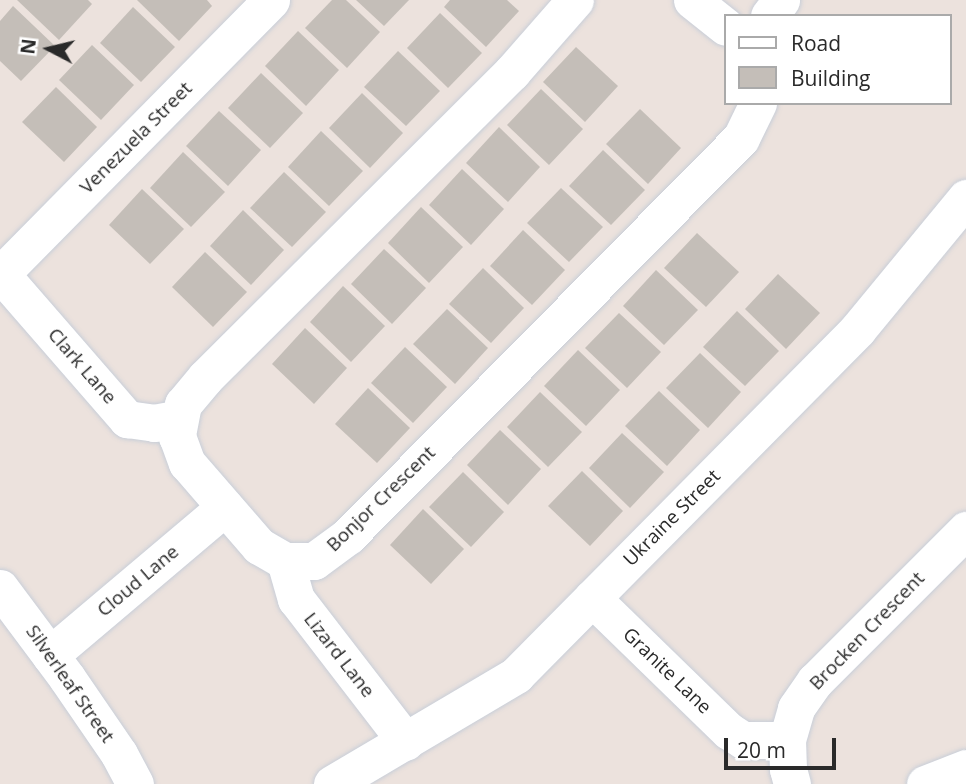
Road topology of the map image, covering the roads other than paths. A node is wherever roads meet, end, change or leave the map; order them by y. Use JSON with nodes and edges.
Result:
{"nodes":[{"id":1,"x":271,"y":0,"type":"edge"},
{"id":2,"x":575,"y":0,"type":"edge"},
{"id":3,"x":692,"y":0,"type":"edge"},
{"id":4,"x":724,"y":25,"type":"edge"},
{"id":5,"x":757,"y":105,"type":"edge"},
{"id":6,"x":966,"y":198,"type":"edge"},
{"id":7,"x":0,"y":274,"type":"edge"},
{"id":8,"x":180,"y":418,"type":"junction"},
{"id":9,"x":225,"y":507,"type":"junction"},
{"id":10,"x":966,"y":530,"type":"edge"},
{"id":11,"x":285,"y":561,"type":"junction"},
{"id":12,"x":0,"y":588,"type":"edge"},
{"id":13,"x":592,"y":598,"type":"junction"},
{"id":14,"x":50,"y":655,"type":"junction"},
{"id":15,"x":787,"y":740,"type":"junction"},
{"id":16,"x":406,"y":742,"type":"junction"},
{"id":17,"x":966,"y":768,"type":"edge"},
{"id":18,"x":343,"y":782,"type":"edge"},
{"id":19,"x":135,"y":784,"type":"edge"},
{"id":20,"x":792,"y":784,"type":"edge"},
{"id":21,"x":925,"y":784,"type":"edge"}],
"edges":[{"from":1,"to":7,"type":"street","name":"Venezuela Street"},
{"from":2,"to":8,"type":"street"},
{"from":3,"to":4,"type":"street"},
{"from":5,"to":11,"type":"street","name":"Bonjor Crescent"},
{"from":6,"to":13,"type":"street","name":"Ukraine Street"},
{"from":7,"to":8,"type":"street","name":"Clark Lane"},
{"from":8,"to":9,"type":"street"},
{"from":9,"to":11,"type":"street"},
{"from":9,"to":14,"type":"street","name":"Cloud Lane"},
{"from":10,"to":15,"type":"street","name":"Brocken Crescent"},
{"from":11,"to":16,"type":"street","name":"Lizard Lane"},
{"from":12,"to":14,"type":"street","name":"Silverleaf Street"},
{"from":13,"to":15,"type":"street","name":"Granite Lane"},
{"from":13,"to":16,"type":"street","name":"Ukraine Street"},
{"from":14,"to":19,"type":"street","name":"Silverleaf Street"},
{"from":15,"to":20,"type":"street","name":"Brocken Crescent"},
{"from":16,"to":18,"type":"street","name":"Ukraine Street"},
{"from":17,"to":21,"type":"street"}]}
